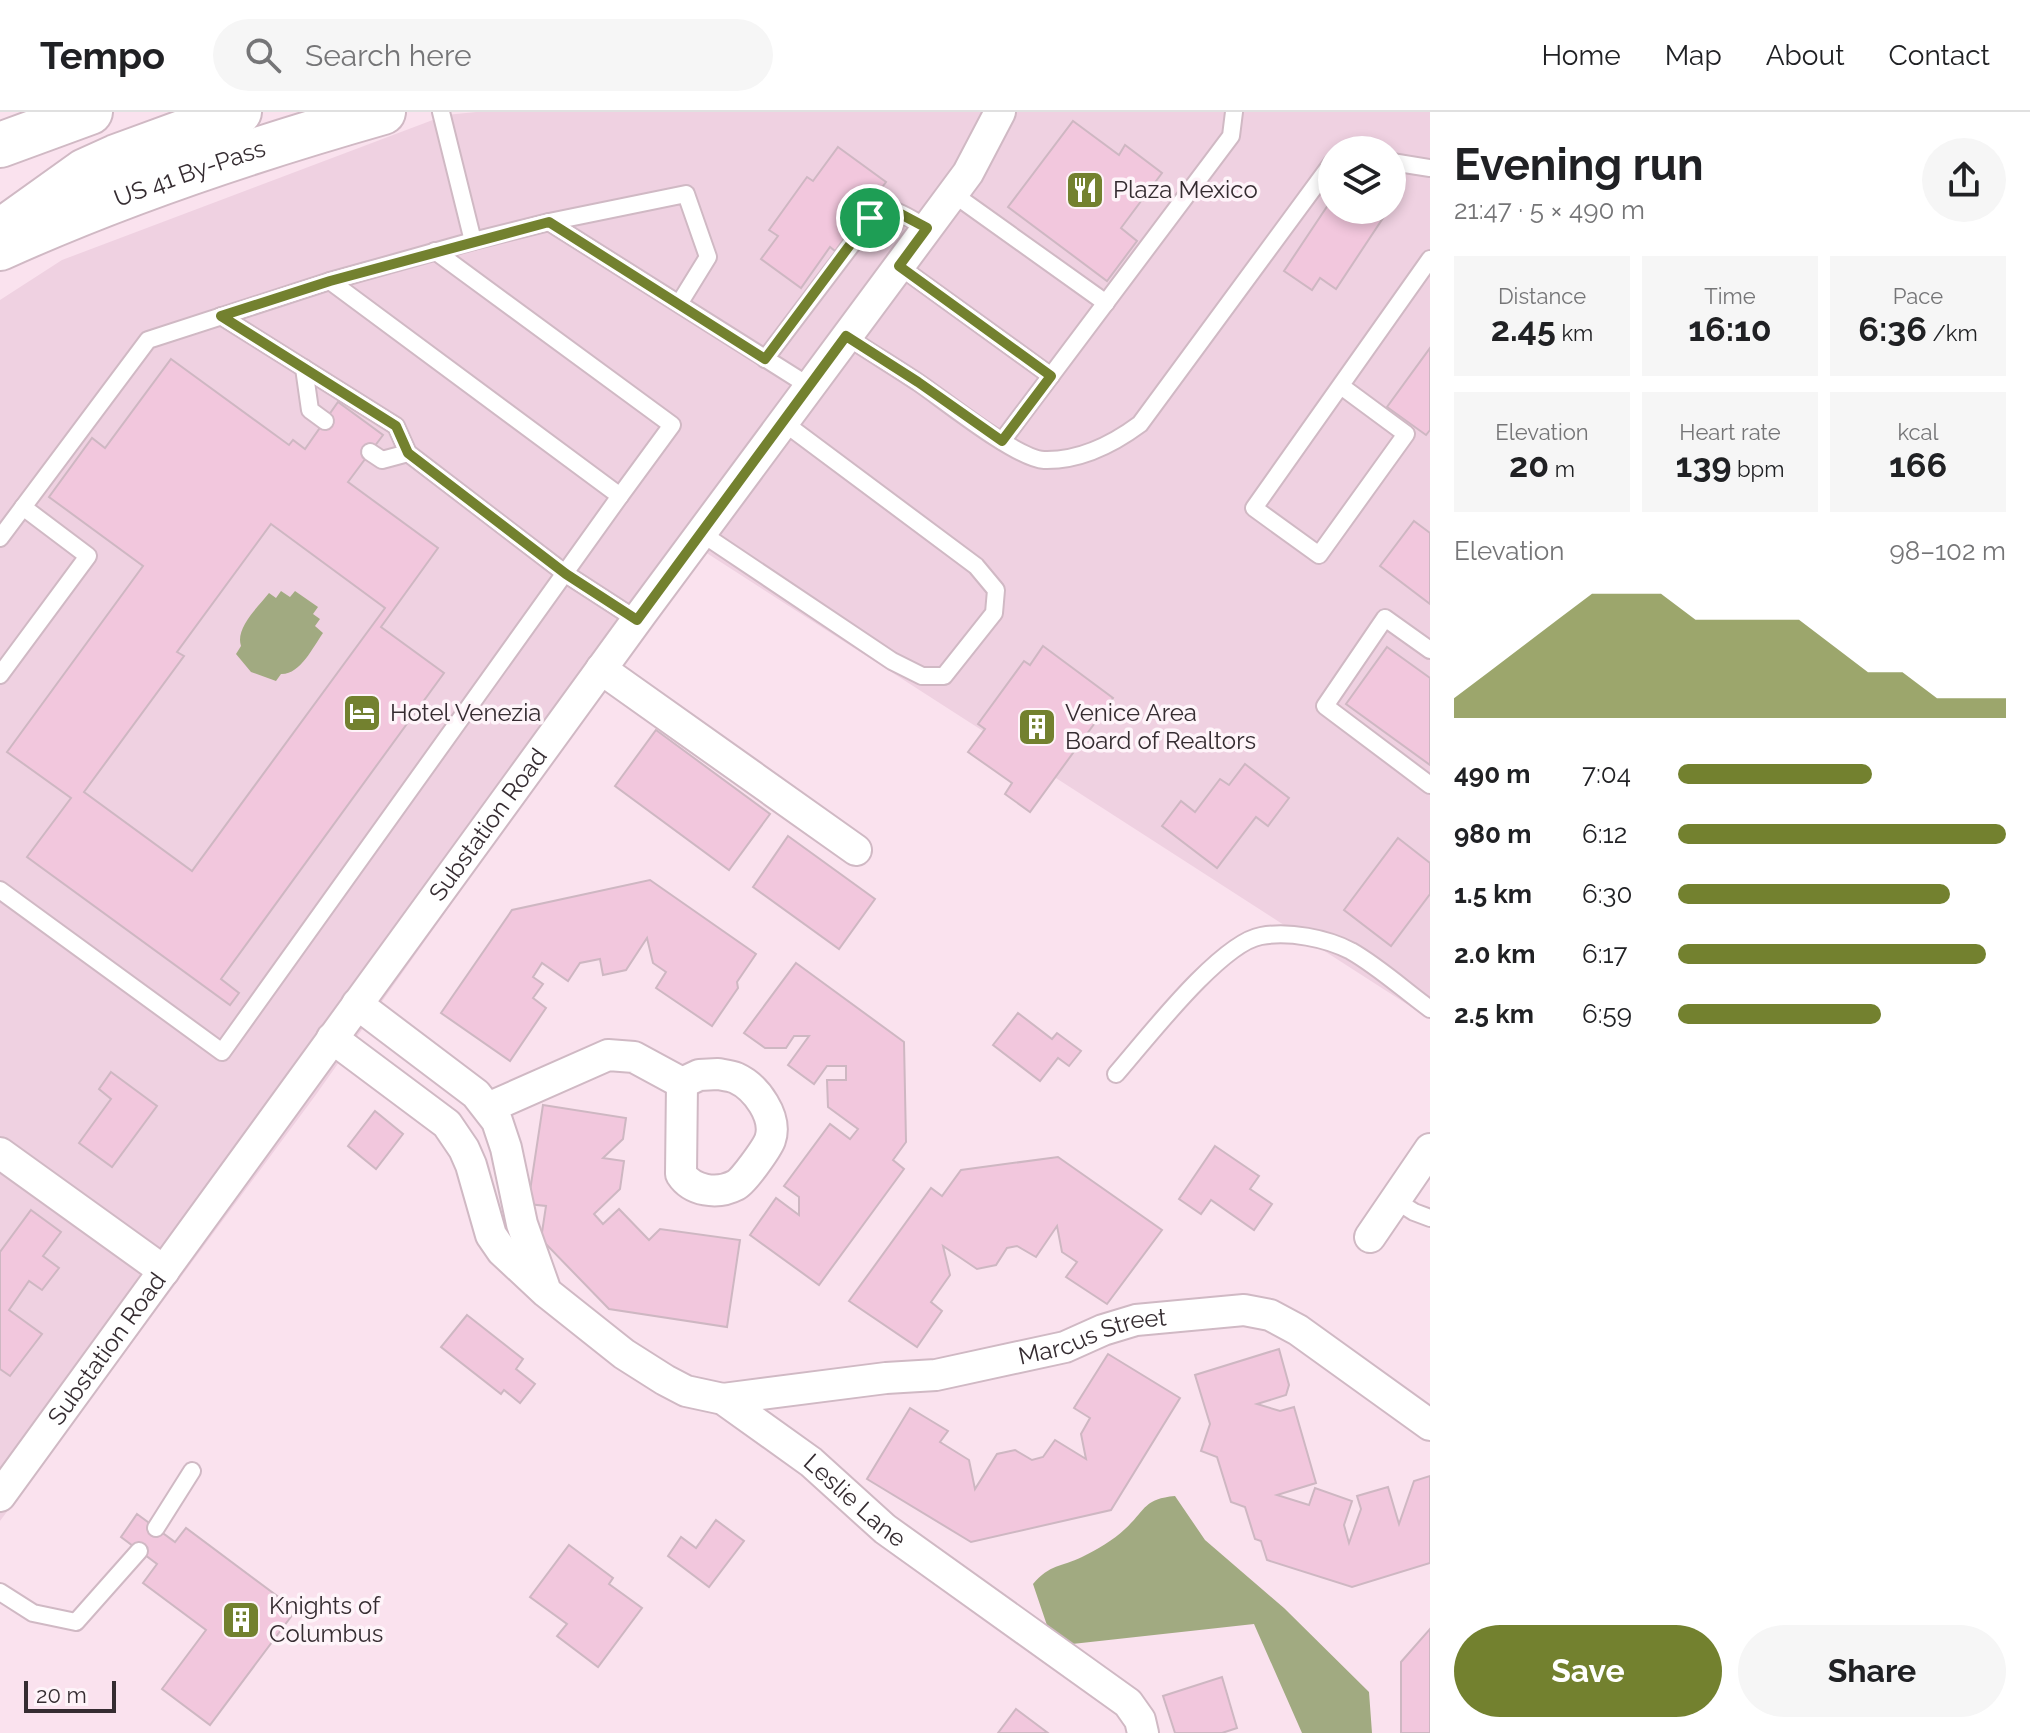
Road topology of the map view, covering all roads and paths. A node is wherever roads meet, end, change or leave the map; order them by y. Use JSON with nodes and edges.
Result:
{"nodes":[{"id":1,"x":90,"y":112,"type":"edge"},
{"id":2,"x":239,"y":112,"type":"edge"},
{"id":3,"x":383,"y":112,"type":"edge"},
{"id":4,"x":441,"y":112,"type":"edge"},
{"id":5,"x":1000,"y":112,"type":"edge"},
{"id":6,"x":1234,"y":112,"type":"edge"},
{"id":7,"x":0,"y":145,"type":"edge"},
{"id":8,"x":1406,"y":164,"type":"edge"},
{"id":9,"x":1430,"y":168,"type":"edge"},
{"id":10,"x":1318,"y":182,"type":"edge"},
{"id":11,"x":952,"y":193,"type":"junction"},
{"id":12,"x":549,"y":222,"type":"junction"},
{"id":13,"x":927,"y":228,"type":"junction"},
{"id":14,"x":0,"y":233,"type":"edge"},
{"id":15,"x":473,"y":241,"type":"junction"},
{"id":16,"x":0,"y":248,"type":"edge"},
{"id":17,"x":435,"y":251,"type":"junction"},
{"id":18,"x":1430,"y":259,"type":"edge"},
{"id":19,"x":899,"y":266,"type":"junction"},
{"id":20,"x":330,"y":281,"type":"junction"},
{"id":21,"x":1106,"y":303,"type":"junction"},
{"id":22,"x":679,"y":304,"type":"junction"},
{"id":23,"x":221,"y":316,"type":"junction"},
{"id":24,"x":846,"y":336,"type":"junction"},
{"id":25,"x":765,"y":359,"type":"junction"},
{"id":26,"x":304,"y":368,"type":"junction"},
{"id":27,"x":1051,"y":376,"type":"junction"},
{"id":28,"x":809,"y":386,"type":"junction"},
{"id":29,"x":1341,"y":386,"type":"junction"},
{"id":30,"x":325,"y":421,"type":"dead end"},
{"id":31,"x":783,"y":422,"type":"junction"},
{"id":32,"x":1002,"y":441,"type":"junction"},
{"id":33,"x":370,"y":452,"type":"dead end"},
{"id":34,"x":408,"y":453,"type":"junction"},
{"id":35,"x":620,"y":496,"type":"junction"},
{"id":36,"x":23,"y":507,"type":"junction"},
{"id":37,"x":701,"y":533,"type":"junction"},
{"id":38,"x":0,"y":538,"type":"edge"},
{"id":39,"x":566,"y":574,"type":"junction"},
{"id":40,"x":637,"y":620,"type":"junction"},
{"id":41,"x":1430,"y":650,"type":"edge"},
{"id":42,"x":601,"y":669,"type":"junction"},
{"id":43,"x":0,"y":675,"type":"edge"},
{"id":44,"x":1430,"y":785,"type":"edge"},
{"id":45,"x":856,"y":850,"type":"dead end"},
{"id":46,"x":0,"y":890,"type":"edge"},
{"id":47,"x":357,"y":1004,"type":"junction"},
{"id":48,"x":1430,"y":1009,"type":"edge"},
{"id":49,"x":332,"y":1038,"type":"junction"},
{"id":50,"x":1116,"y":1074,"type":"dead end"},
{"id":51,"x":682,"y":1083,"type":"dead end"},
{"id":52,"x":488,"y":1108,"type":"junction"},
{"id":53,"x":1430,"y":1149,"type":"edge"},
{"id":54,"x":0,"y":1153,"type":"edge"},
{"id":55,"x":1395,"y":1200,"type":"junction"},
{"id":56,"x":1430,"y":1218,"type":"edge"},
{"id":57,"x":1370,"y":1237,"type":"dead end"},
{"id":58,"x":164,"y":1271,"type":"junction"},
{"id":59,"x":546,"y":1292,"type":"junction"},
{"id":60,"x":723,"y":1399,"type":"junction"},
{"id":61,"x":1430,"y":1425,"type":"edge"},
{"id":62,"x":192,"y":1471,"type":"dead end"},
{"id":63,"x":0,"y":1496,"type":"edge"},
{"id":64,"x":156,"y":1528,"type":"dead end"},
{"id":65,"x":139,"y":1551,"type":"dead end"},
{"id":66,"x":0,"y":1592,"type":"edge"},
{"id":67,"x":1143,"y":1733,"type":"edge"}],
"edges":[{"from":1,"to":7,"type":"main road"},
{"from":2,"to":14,"type":"main road"},
{"from":3,"to":16,"type":"main road","name":"US 41 By-Pass"},
{"from":4,"to":15,"type":"lane"},
{"from":5,"to":11,"type":"street","name":"Substation Road"},
{"from":6,"to":21,"type":"lane"},
{"from":8,"to":9,"type":"lane"},
{"from":10,"to":32,"type":"lane"},
{"from":11,"to":13,"type":"street","name":"Substation Road"},
{"from":11,"to":21,"type":"lane"},
{"from":12,"to":15,"type":"lane"},
{"from":12,"to":22,"type":"lane"},
{"from":12,"to":22,"type":"lane"},
{"from":13,"to":19,"type":"street","name":"Substation Road"},
{"from":13,"to":25,"type":"lane"},
{"from":15,"to":17,"type":"lane"},
{"from":17,"to":20,"type":"lane"},
{"from":17,"to":35,"type":"lane"},
{"from":18,"to":29,"type":"lane"},
{"from":19,"to":24,"type":"street","name":"Substation Road"},
{"from":19,"to":27,"type":"lane"},
{"from":20,"to":23,"type":"lane"},
{"from":20,"to":35,"type":"lane"},
{"from":21,"to":27,"type":"lane"},
{"from":22,"to":25,"type":"lane"},
{"from":23,"to":26,"type":"lane"},
{"from":23,"to":36,"type":"lane"},
{"from":24,"to":28,"type":"street","name":"Substation Road"},
{"from":24,"to":32,"type":"lane"},
{"from":25,"to":28,"type":"lane"},
{"from":26,"to":30,"type":"lane"},
{"from":26,"to":34,"type":"lane"},
{"from":27,"to":32,"type":"lane"},
{"from":28,"to":31,"type":"street","name":"Substation Road"},
{"from":29,"to":29,"type":"lane"},
{"from":31,"to":37,"type":"street","name":"Substation Road"},
{"from":31,"to":37,"type":"lane"},
{"from":33,"to":34,"type":"lane"},
{"from":34,"to":39,"type":"lane"},
{"from":35,"to":39,"type":"lane"},
{"from":36,"to":38,"type":"lane"},
{"from":36,"to":43,"type":"lane"},
{"from":37,"to":40,"type":"street","name":"Substation Road"},
{"from":39,"to":40,"type":"lane"},
{"from":39,"to":46,"type":"lane"},
{"from":40,"to":42,"type":"street","name":"Substation Road"},
{"from":41,"to":44,"type":"lane"},
{"from":42,"to":45,"type":"street"},
{"from":42,"to":47,"type":"street","name":"Substation Road"},
{"from":47,"to":49,"type":"street","name":"Substation Road"},
{"from":47,"to":52,"type":"street"},
{"from":48,"to":50,"type":"lane"},
{"from":49,"to":58,"type":"street","name":"Substation Road"},
{"from":49,"to":59,"type":"street","name":"Leslie Lane"},
{"from":51,"to":52,"type":"street"},
{"from":52,"to":59,"type":"street"},
{"from":53,"to":55,"type":"street"},
{"from":54,"to":58,"type":"street"},
{"from":55,"to":56,"type":"lane"},
{"from":55,"to":57,"type":"street"},
{"from":58,"to":63,"type":"street","name":"Substation Road"},
{"from":59,"to":60,"type":"street","name":"Leslie Lane"},
{"from":60,"to":61,"type":"street","name":"Marcus Street"},
{"from":60,"to":67,"type":"street","name":"Leslie Lane"},
{"from":62,"to":64,"type":"lane"},
{"from":65,"to":66,"type":"lane"}]}
